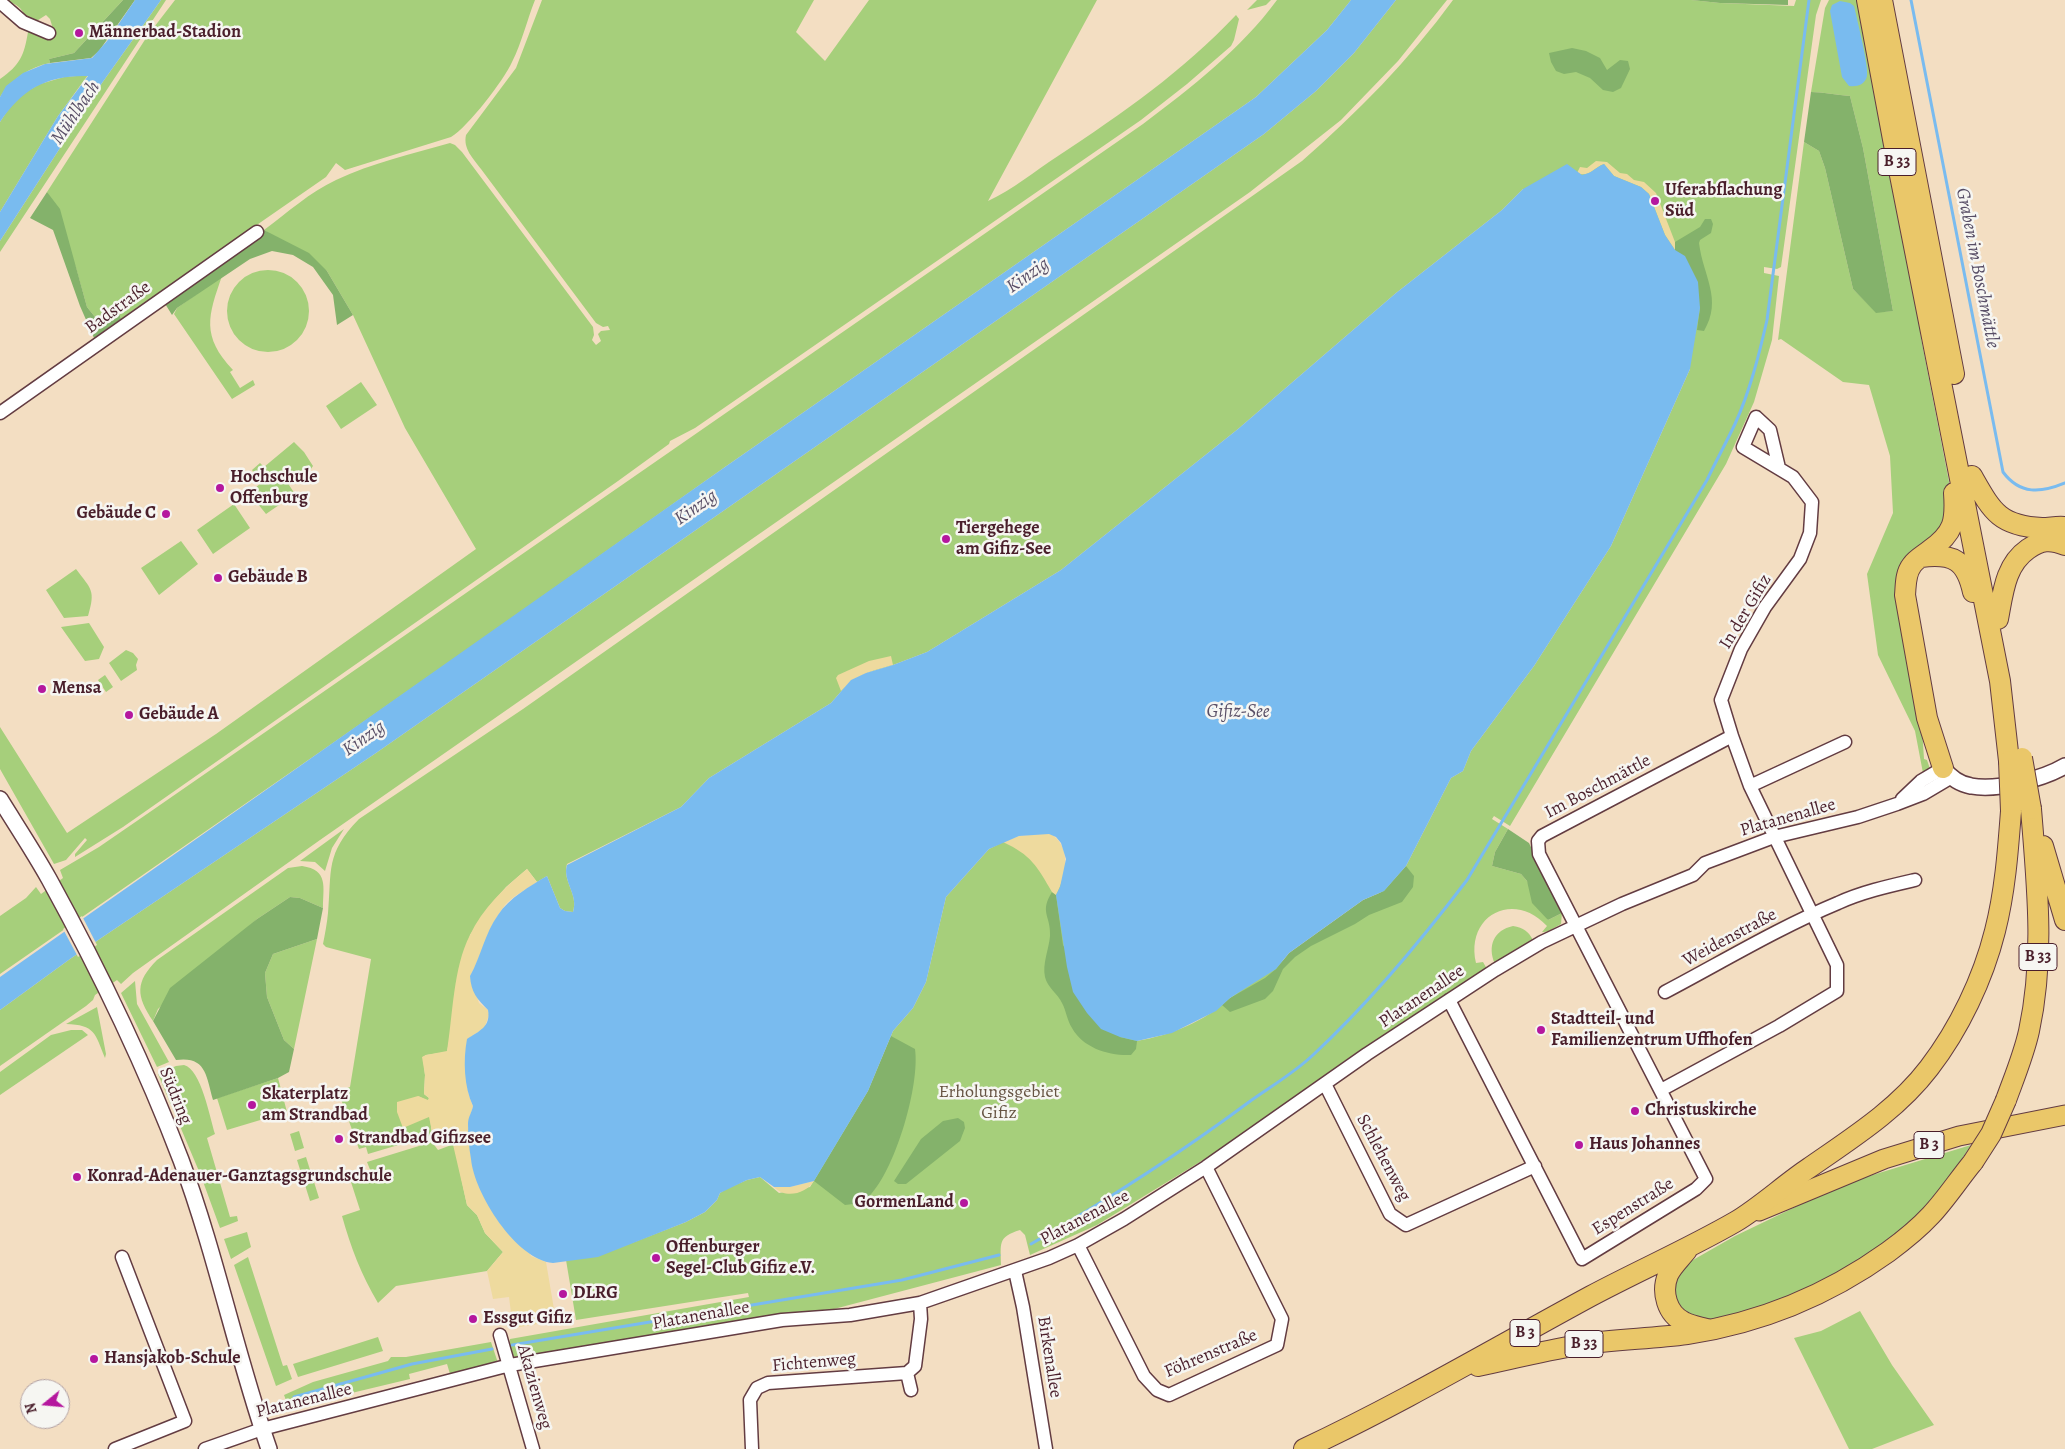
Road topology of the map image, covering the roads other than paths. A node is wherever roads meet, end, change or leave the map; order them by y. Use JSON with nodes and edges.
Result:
{"nodes":[{"id":1,"x":1867,"y":0,"type":"edge"},
{"id":2,"x":1882,"y":0,"type":"edge"},
{"id":3,"x":0,"y":2,"type":"edge"},
{"id":4,"x":49,"y":33,"type":"dead end"},
{"id":5,"x":257,"y":232,"type":"dead end"},
{"id":6,"x":0,"y":413,"type":"edge"},
{"id":7,"x":1957,"y":462,"type":"junction"},
{"id":8,"x":1779,"y":468,"type":"dead end"},
{"id":9,"x":1972,"y":476,"type":"junction"},
{"id":10,"x":2065,"y":527,"type":"edge"},
{"id":11,"x":2065,"y":545,"type":"edge"},
{"id":12,"x":1921,"y":557,"type":"junction"},
{"id":13,"x":1998,"y":620,"type":"junction"},
{"id":14,"x":2007,"y":711,"type":"junction"},
{"id":15,"x":1732,"y":736,"type":"junction"},
{"id":16,"x":1845,"y":742,"type":"dead end"},
{"id":17,"x":2015,"y":760,"type":"junction"},
{"id":18,"x":2065,"y":766,"type":"edge"},
{"id":19,"x":1946,"y":773,"type":"junction"},
{"id":20,"x":1750,"y":786,"type":"junction"},
{"id":21,"x":0,"y":799,"type":"edge"},
{"id":22,"x":2031,"y":809,"type":"junction"},
{"id":23,"x":1774,"y":837,"type":"junction"},
{"id":24,"x":1914,"y":880,"type":"dead end"},
{"id":25,"x":1812,"y":915,"type":"junction"},
{"id":26,"x":2065,"y":920,"type":"edge"},
{"id":27,"x":1577,"y":926,"type":"junction"},
{"id":28,"x":1665,"y":992,"type":"dead end"},
{"id":29,"x":1449,"y":1000,"type":"junction"},
{"id":30,"x":1325,"y":1084,"type":"junction"},
{"id":31,"x":1661,"y":1090,"type":"junction"},
{"id":32,"x":2065,"y":1115,"type":"edge"},
{"id":33,"x":1535,"y":1166,"type":"junction"},
{"id":34,"x":1206,"y":1167,"type":"junction"},
{"id":35,"x":1738,"y":1220,"type":"junction"},
{"id":36,"x":1692,"y":1244,"type":"junction"},
{"id":37,"x":1078,"y":1245,"type":"junction"},
{"id":38,"x":122,"y":1258,"type":"dead end"},
{"id":39,"x":1014,"y":1271,"type":"junction"},
{"id":40,"x":920,"y":1303,"type":"junction"},
{"id":41,"x":1710,"y":1330,"type":"junction"},
{"id":42,"x":500,"y":1335,"type":"dead end"},
{"id":43,"x":510,"y":1365,"type":"junction"},
{"id":44,"x":1458,"y":1370,"type":"junction"},
{"id":45,"x":908,"y":1373,"type":"junction"},
{"id":46,"x":911,"y":1390,"type":"dead end"},
{"id":47,"x":262,"y":1429,"type":"junction"},
{"id":48,"x":115,"y":1449,"type":"edge"},
{"id":49,"x":205,"y":1449,"type":"edge"},
{"id":50,"x":269,"y":1449,"type":"edge"},
{"id":51,"x":534,"y":1449,"type":"edge"},
{"id":52,"x":752,"y":1449,"type":"edge"},
{"id":53,"x":1046,"y":1449,"type":"edge"},
{"id":54,"x":1304,"y":1449,"type":"edge"}],
"edges":[{"from":1,"to":7,"type":"highway","number":"B 33"},
{"from":2,"to":9,"type":"highway","number":"B 33"},
{"from":3,"to":4,"type":"street"},
{"from":5,"to":6,"type":"street","name":"Badstraße"},
{"from":7,"to":12,"type":"highway"},
{"from":7,"to":14,"type":"highway","number":"B 33"},
{"from":8,"to":15,"type":"street","name":"In der Gifiz"},
{"from":9,"to":10,"type":"highway"},
{"from":9,"to":13,"type":"highway","number":"B 33"},
{"from":11,"to":13,"type":"highway"},
{"from":12,"to":14,"type":"highway"},
{"from":12,"to":19,"type":"highway"},
{"from":13,"to":14,"type":"highway","number":"B 33"},
{"from":14,"to":17,"type":"highway","number":"B 33"},
{"from":15,"to":20,"type":"street","name":"In der Gifiz"},
{"from":15,"to":27,"type":"street","name":"Im Boschmättle"},
{"from":16,"to":20,"type":"street"},
{"from":17,"to":22,"type":"highway","number":"B 33","bridge":true},
{"from":17,"to":35,"type":"highway","number":"B 33","bridge":true},
{"from":18,"to":19,"type":"street"},
{"from":19,"to":23,"type":"street","name":"Platanenallee"},
{"from":20,"to":23,"type":"street","name":"In der Gifiz"},
{"from":21,"to":47,"type":"street","name":"Südring"},
{"from":22,"to":26,"type":"highway"},
{"from":22,"to":41,"type":"highway","number":"B 33","bridge":true},
{"from":23,"to":25,"type":"street"},
{"from":23,"to":27,"type":"street","name":"Platanenallee"},
{"from":24,"to":25,"type":"street","name":"Weidenstraße"},
{"from":25,"to":28,"type":"street","name":"Weidenstraße"},
{"from":25,"to":31,"type":"street"},
{"from":27,"to":29,"type":"street","name":"Platanenallee"},
{"from":27,"to":31,"type":"street","name":"Espenstraße"},
{"from":29,"to":30,"type":"street","name":"Platanenallee"},
{"from":29,"to":33,"type":"street","name":"Espenstraße"},
{"from":30,"to":33,"type":"street","name":"Schlehenweg"},
{"from":30,"to":34,"type":"street","name":"Platanenallee"},
{"from":31,"to":33,"type":"street","name":"Espenstraße"},
{"from":32,"to":35,"type":"main road","number":"B 3"},
{"from":34,"to":37,"type":"street","name":"Platanenallee"},
{"from":34,"to":37,"type":"street","name":"Föhrenstraße"},
{"from":35,"to":36,"type":"highway","number":"B 3"},
{"from":36,"to":41,"type":"highway"},
{"from":36,"to":44,"type":"highway","number":"B 3"},
{"from":37,"to":39,"type":"street","name":"Platanenallee"},
{"from":38,"to":48,"type":"street"},
{"from":39,"to":40,"type":"street","name":"Platanenallee"},
{"from":39,"to":53,"type":"street","name":"Birkenallee"},
{"from":40,"to":43,"type":"street","name":"Platanenallee"},
{"from":40,"to":45,"type":"street"},
{"from":41,"to":44,"type":"highway","number":"B 33"},
{"from":42,"to":43,"type":"street","name":"Akazienweg"},
{"from":43,"to":47,"type":"street","name":"Platanenallee"},
{"from":43,"to":51,"type":"street","name":"Akazienweg"},
{"from":44,"to":54,"type":"highway","number":"B 3"},
{"from":45,"to":46,"type":"street"},
{"from":45,"to":52,"type":"street","name":"Fichtenweg"},
{"from":47,"to":49,"type":"street","name":"Platanenallee"},
{"from":47,"to":50,"type":"street","name":"Südring"}]}
